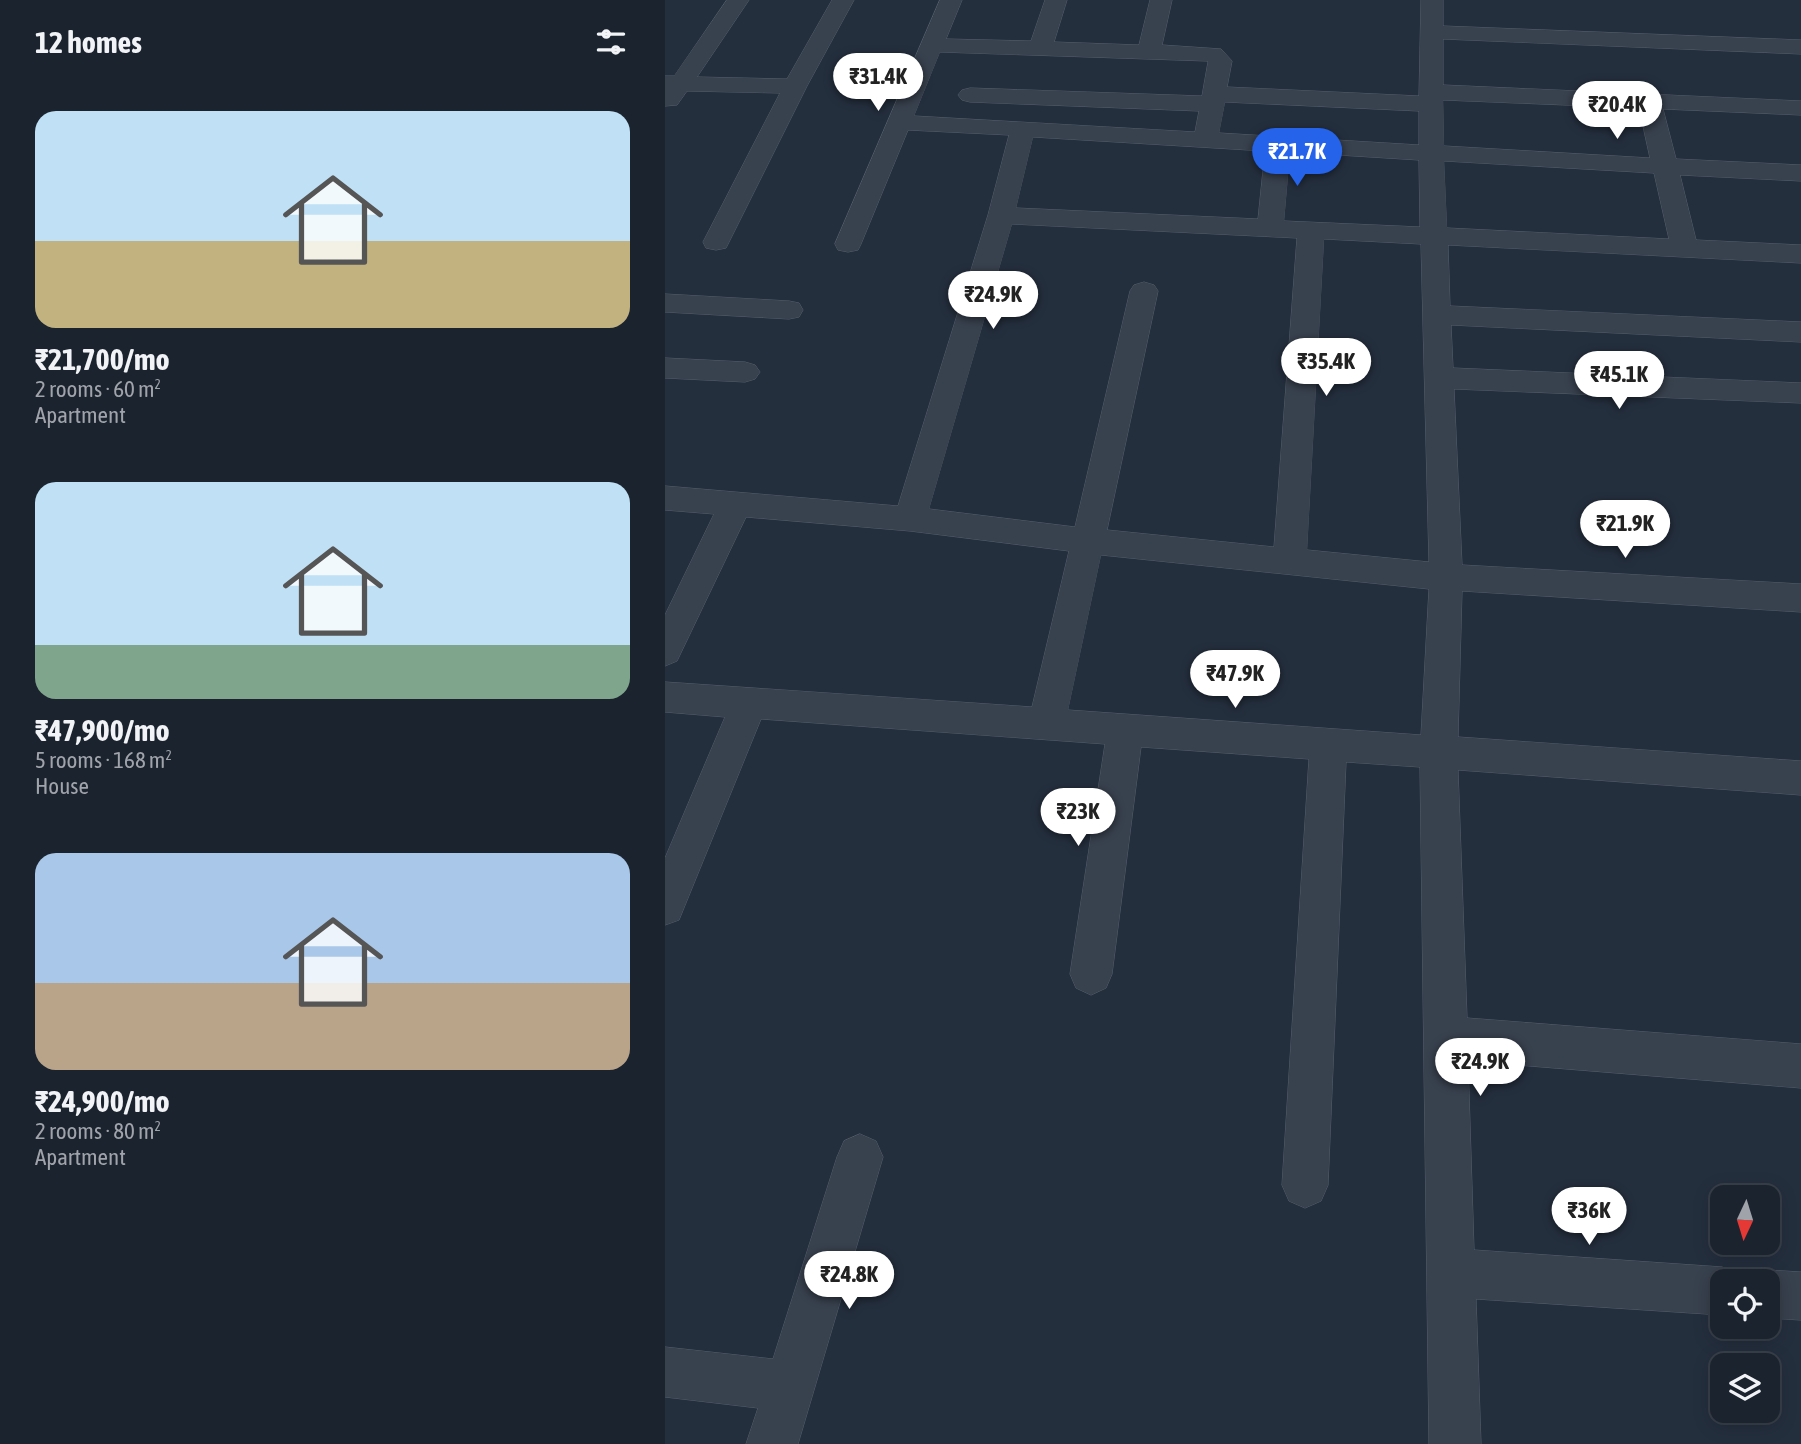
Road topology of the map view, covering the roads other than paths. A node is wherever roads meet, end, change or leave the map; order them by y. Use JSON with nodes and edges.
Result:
{"nodes":[{"id":1,"x":738,"y":0,"type":"edge"},
{"id":2,"x":843,"y":0,"type":"edge"},
{"id":3,"x":951,"y":0,"type":"edge"},
{"id":4,"x":1056,"y":0,"type":"edge"},
{"id":5,"x":1160,"y":0,"type":"edge"},
{"id":6,"x":1432,"y":0,"type":"edge"},
{"id":7,"x":1433,"y":32,"type":"junction"},
{"id":8,"x":931,"y":45,"type":"junction"},
{"id":9,"x":1801,"y":47,"type":"edge"},
{"id":10,"x":1040,"y":49,"type":"junction"},
{"id":11,"x":1149,"y":52,"type":"junction"},
{"id":12,"x":673,"y":84,"type":"edge"},
{"id":13,"x":795,"y":86,"type":"junction"},
{"id":14,"x":970,"y":95,"type":"dead end"},
{"id":15,"x":1431,"y":98,"type":"junction"},
{"id":16,"x":1212,"y":99,"type":"junction"},
{"id":17,"x":1649,"y":101,"type":"junction"},
{"id":18,"x":665,"y":106,"type":"edge"},
{"id":19,"x":1801,"y":108,"type":"edge"},
{"id":20,"x":899,"y":122,"type":"junction"},
{"id":21,"x":1023,"y":129,"type":"junction"},
{"id":22,"x":1206,"y":139,"type":"junction"},
{"id":23,"x":1278,"y":144,"type":"junction"},
{"id":24,"x":1431,"y":155,"type":"junction"},
{"id":25,"x":1666,"y":167,"type":"junction"},
{"id":26,"x":1801,"y":173,"type":"edge"},
{"id":27,"x":1002,"y":215,"type":"junction"},
{"id":28,"x":1270,"y":229,"type":"junction"},
{"id":29,"x":1311,"y":231,"type":"junction"},
{"id":30,"x":1435,"y":237,"type":"junction"},
{"id":31,"x":716,"y":242,"type":"dead end"},
{"id":32,"x":848,"y":244,"type":"dead end"},
{"id":33,"x":1685,"y":249,"type":"junction"},
{"id":34,"x":1801,"y":254,"type":"edge"},
{"id":35,"x":1144,"y":291,"type":"dead end"},
{"id":36,"x":665,"y":303,"type":"edge"},
{"id":37,"x":789,"y":310,"type":"dead end"},
{"id":38,"x":1437,"y":315,"type":"junction"},
{"id":39,"x":1801,"y":332,"type":"edge"},
{"id":40,"x":665,"y":368,"type":"edge"},
{"id":41,"x":745,"y":373,"type":"dead end"},
{"id":42,"x":1440,"y":378,"type":"junction"},
{"id":43,"x":1801,"y":393,"type":"edge"},
{"id":44,"x":665,"y":498,"type":"edge"},
{"id":45,"x":736,"y":503,"type":"junction"},
{"id":46,"x":910,"y":519,"type":"junction"},
{"id":47,"x":1088,"y":541,"type":"junction"},
{"id":48,"x":1290,"y":561,"type":"junction"},
{"id":49,"x":1446,"y":577,"type":"junction"},
{"id":50,"x":1801,"y":598,"type":"edge"},
{"id":51,"x":665,"y":651,"type":"edge"},
{"id":52,"x":665,"y":697,"type":"edge"},
{"id":53,"x":749,"y":703,"type":"junction"},
{"id":54,"x":1046,"y":726,"type":"junction"},
{"id":55,"x":1125,"y":731,"type":"junction"},
{"id":56,"x":1328,"y":746,"type":"junction"},
{"id":57,"x":1439,"y":753,"type":"junction"},
{"id":58,"x":1801,"y":778,"type":"edge"},
{"id":59,"x":665,"y":906,"type":"edge"},
{"id":60,"x":1091,"y":974,"type":"dead end"},
{"id":61,"x":1445,"y":1038,"type":"junction"},
{"id":62,"x":1801,"y":1066,"type":"edge"},
{"id":63,"x":860,"y":1157,"type":"dead end"},
{"id":64,"x":1305,"y":1185,"type":"dead end"},
{"id":65,"x":1451,"y":1273,"type":"junction"},
{"id":66,"x":1710,"y":1290,"type":"edge"},
{"id":67,"x":1780,"y":1295,"type":"edge"},
{"id":68,"x":1801,"y":1296,"type":"edge"},
{"id":69,"x":665,"y":1372,"type":"edge"},
{"id":70,"x":790,"y":1385,"type":"junction"},
{"id":71,"x":772,"y":1444,"type":"edge"},
{"id":72,"x":1455,"y":1444,"type":"edge"}],
"edges":[{"from":1,"to":12,"type":"street"},
{"from":2,"to":13,"type":"street"},
{"from":3,"to":8,"type":"street"},
{"from":4,"to":10,"type":"street"},
{"from":5,"to":11,"type":"street"},
{"from":6,"to":7,"type":"street"},
{"from":7,"to":9,"type":"street"},
{"from":7,"to":15,"type":"street"},
{"from":8,"to":10,"type":"street"},
{"from":8,"to":20,"type":"street"},
{"from":10,"to":11,"type":"street"},
{"from":11,"to":16,"type":"street"},
{"from":12,"to":13,"type":"street"},
{"from":12,"to":18,"type":"street"},
{"from":13,"to":31,"type":"street"},
{"from":14,"to":16,"type":"street"},
{"from":15,"to":16,"type":"street"},
{"from":15,"to":17,"type":"street"},
{"from":15,"to":24,"type":"street"},
{"from":16,"to":22,"type":"street"},
{"from":17,"to":19,"type":"street"},
{"from":17,"to":25,"type":"street"},
{"from":20,"to":21,"type":"street"},
{"from":20,"to":32,"type":"street"},
{"from":21,"to":22,"type":"street"},
{"from":21,"to":27,"type":"street"},
{"from":22,"to":23,"type":"street"},
{"from":23,"to":24,"type":"street"},
{"from":23,"to":28,"type":"street"},
{"from":24,"to":25,"type":"street"},
{"from":24,"to":30,"type":"street"},
{"from":25,"to":26,"type":"street"},
{"from":25,"to":33,"type":"street"},
{"from":27,"to":28,"type":"street"},
{"from":27,"to":46,"type":"street"},
{"from":28,"to":29,"type":"street"},
{"from":29,"to":30,"type":"street"},
{"from":29,"to":48,"type":"street"},
{"from":30,"to":33,"type":"street"},
{"from":30,"to":38,"type":"street"},
{"from":33,"to":34,"type":"street"},
{"from":35,"to":47,"type":"street"},
{"from":36,"to":37,"type":"street"},
{"from":38,"to":39,"type":"street"},
{"from":38,"to":42,"type":"street"},
{"from":40,"to":41,"type":"street"},
{"from":42,"to":43,"type":"street"},
{"from":42,"to":49,"type":"street"},
{"from":44,"to":45,"type":"street"},
{"from":45,"to":46,"type":"street"},
{"from":45,"to":51,"type":"street"},
{"from":46,"to":47,"type":"street"},
{"from":47,"to":48,"type":"street"},
{"from":47,"to":54,"type":"street"},
{"from":48,"to":49,"type":"street"},
{"from":49,"to":50,"type":"street"},
{"from":49,"to":57,"type":"street"},
{"from":52,"to":53,"type":"street"},
{"from":53,"to":54,"type":"street"},
{"from":53,"to":59,"type":"street"},
{"from":54,"to":55,"type":"street"},
{"from":55,"to":56,"type":"street"},
{"from":55,"to":60,"type":"street"},
{"from":56,"to":57,"type":"street"},
{"from":56,"to":64,"type":"street"},
{"from":57,"to":58,"type":"street"},
{"from":57,"to":61,"type":"street"},
{"from":61,"to":62,"type":"street"},
{"from":61,"to":65,"type":"street"},
{"from":63,"to":70,"type":"street"},
{"from":65,"to":66,"type":"street"},
{"from":65,"to":72,"type":"street"},
{"from":67,"to":68,"type":"street"},
{"from":69,"to":70,"type":"street"},
{"from":70,"to":71,"type":"street"}]}
